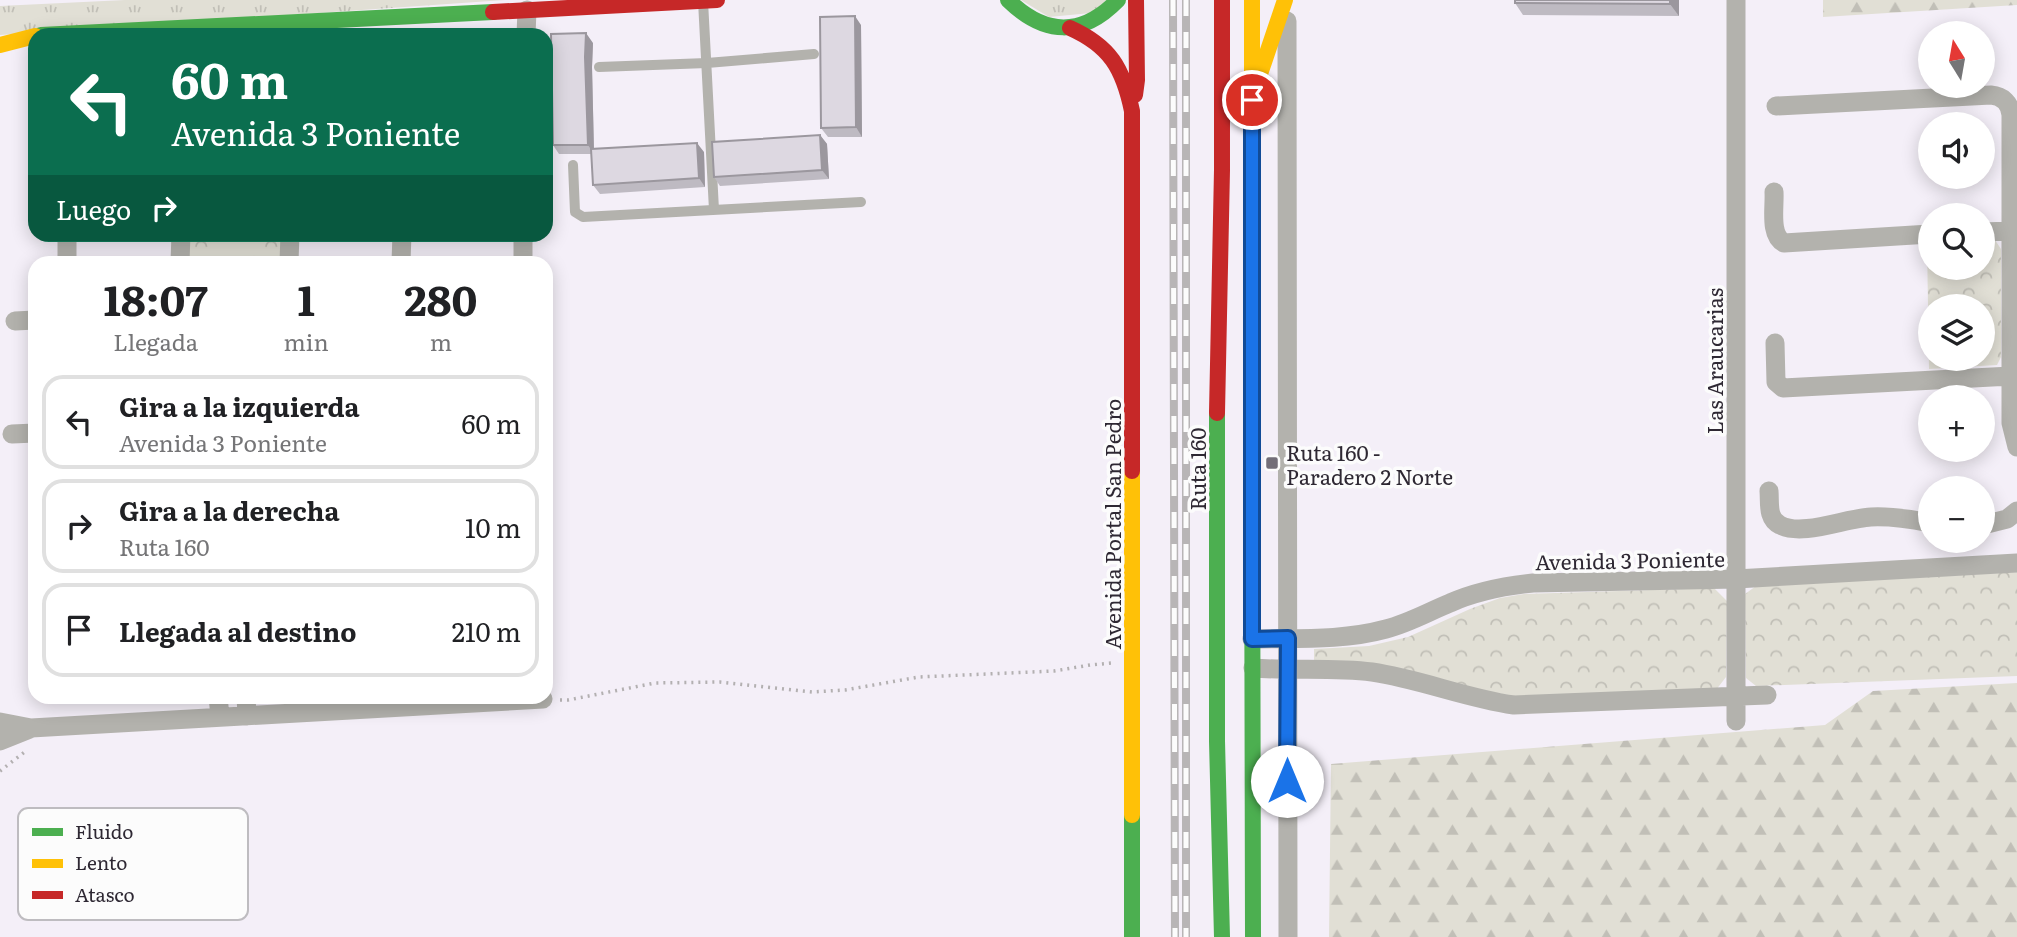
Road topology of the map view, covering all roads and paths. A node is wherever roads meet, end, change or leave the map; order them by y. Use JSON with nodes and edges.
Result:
{"nodes":[{"id":1,"x":717,"y":0,"type":"edge"},
{"id":2,"x":1008,"y":0,"type":"edge"},
{"id":3,"x":1118,"y":0,"type":"edge"},
{"id":4,"x":1136,"y":0,"type":"edge"},
{"id":5,"x":1222,"y":0,"type":"edge"},
{"id":6,"x":1252,"y":0,"type":"edge"},
{"id":7,"x":1286,"y":0,"type":"edge"},
{"id":8,"x":1736,"y":0,"type":"edge"},
{"id":9,"x":703,"y":1,"type":"edge"},
{"id":10,"x":527,"y":10,"type":"junction"},
{"id":11,"x":273,"y":28,"type":"edge"},
{"id":12,"x":526,"y":28,"type":"edge"},
{"id":13,"x":1070,"y":28,"type":"junction"},
{"id":14,"x":28,"y":37,"type":"edge"},
{"id":15,"x":0,"y":45,"type":"edge"},
{"id":16,"x":814,"y":54,"type":"dead end"},
{"id":17,"x":706,"y":63,"type":"junction"},
{"id":18,"x":599,"y":67,"type":"dead end"},
{"id":19,"x":1252,"y":100,"type":"junction"},
{"id":20,"x":1776,"y":106,"type":"dead end"},
{"id":21,"x":1132,"y":111,"type":"junction"},
{"id":22,"x":573,"y":165,"type":"dead end"},
{"id":23,"x":1774,"y":192,"type":"dead end"},
{"id":24,"x":861,"y":202,"type":"dead end"},
{"id":25,"x":714,"y":210,"type":"junction"},
{"id":26,"x":2011,"y":231,"type":"junction"},
{"id":27,"x":1995,"y":232,"type":"edge"},
{"id":28,"x":1918,"y":235,"type":"edge"},
{"id":29,"x":1775,"y":342,"type":"dead end"},
{"id":30,"x":2011,"y":376,"type":"junction"},
{"id":31,"x":28,"y":433,"type":"edge"},
{"id":32,"x":12,"y":434,"type":"dead end"},
{"id":33,"x":2017,"y":447,"type":"edge"},
{"id":34,"x":1769,"y":491,"type":"dead end"},
{"id":35,"x":2017,"y":511,"type":"edge"},
{"id":36,"x":1918,"y":520,"type":"edge"},
{"id":37,"x":1995,"y":522,"type":"edge"},
{"id":38,"x":2017,"y":563,"type":"edge"},
{"id":39,"x":1736,"y":579,"type":"junction"},
{"id":40,"x":1288,"y":638,"type":"junction"},
{"id":41,"x":1252,"y":639,"type":"junction"},
{"id":42,"x":1217,"y":654,"type":"junction"},
{"id":43,"x":1132,"y":662,"type":"junction"},
{"id":44,"x":1253,"y":668,"type":"junction"},
{"id":45,"x":1287,"y":670,"type":"junction"},
{"id":46,"x":1767,"y":695,"type":"dead end"},
{"id":47,"x":1736,"y":698,"type":"junction"},
{"id":48,"x":568,"y":700,"type":"dead end"},
{"id":49,"x":219,"y":704,"type":"edge"},
{"id":50,"x":323,"y":704,"type":"edge"},
{"id":51,"x":246,"y":706,"type":"edge"},
{"id":52,"x":220,"y":717,"type":"junction"},
{"id":53,"x":1736,"y":721,"type":"dead end"},
{"id":54,"x":0,"y":722,"type":"edge"},
{"id":55,"x":32,"y":728,"type":"junction"},
{"id":56,"x":0,"y":741,"type":"edge"},
{"id":57,"x":1132,"y":937,"type":"edge"},
{"id":58,"x":1222,"y":937,"type":"edge"},
{"id":59,"x":1253,"y":937,"type":"edge"},
{"id":60,"x":1287,"y":937,"type":"edge"}],
"edges":[{"from":1,"to":9,"type":"main road"},
{"from":2,"to":13,"type":"main road"},
{"from":3,"to":13,"type":"main road"},
{"from":4,"to":21,"type":"main road","name":"Avenida Portal San Pedro"},
{"from":5,"to":42,"type":"main road","name":"Ruta 160"},
{"from":6,"to":19,"type":"main road"},
{"from":7,"to":19,"type":"main road"},
{"from":7,"to":40,"type":"street"},
{"from":8,"to":39,"type":"street","name":"Las Araucarias"},
{"from":9,"to":10,"type":"main road"},
{"from":9,"to":17,"type":"lane"},
{"from":10,"to":11,"type":"main road"},
{"from":10,"to":12,"type":"street"},
{"from":13,"to":21,"type":"main road","name":"Avenida Portal San Pedro"},
{"from":14,"to":15,"type":"main road"},
{"from":16,"to":17,"type":"lane"},
{"from":17,"to":18,"type":"lane"},
{"from":17,"to":25,"type":"lane"},
{"from":19,"to":41,"type":"main road"},
{"from":20,"to":26,"type":"street"},
{"from":21,"to":43,"type":"main road","name":"Avenida Portal San Pedro"},
{"from":22,"to":25,"type":"lane"},
{"from":23,"to":28,"type":"street"},
{"from":24,"to":25,"type":"lane"},
{"from":26,"to":27,"type":"street"},
{"from":26,"to":30,"type":"street"},
{"from":29,"to":30,"type":"street"},
{"from":30,"to":33,"type":"street"},
{"from":31,"to":32,"type":"street"},
{"from":34,"to":36,"type":"street"},
{"from":35,"to":37,"type":"street"},
{"from":38,"to":39,"type":"street","name":"Avenida 3 Poniente"},
{"from":39,"to":40,"type":"street","name":"Avenida 3 Poniente"},
{"from":39,"to":47,"type":"street","name":"Las Araucarias"},
{"from":40,"to":41,"type":"street","name":"Avenida 3 Poniente"},
{"from":40,"to":45,"type":"street"},
{"from":41,"to":42,"type":"main road"},
{"from":41,"to":44,"type":"main road"},
{"from":42,"to":44,"type":"main road"},
{"from":42,"to":58,"type":"main road","name":"Ruta 160"},
{"from":43,"to":48,"type":"path"},
{"from":43,"to":57,"type":"main road","name":"Avenida Portal San Pedro"},
{"from":44,"to":45,"type":"street"},
{"from":44,"to":59,"type":"main road"},
{"from":45,"to":47,"type":"street"},
{"from":45,"to":60,"type":"street"},
{"from":46,"to":47,"type":"street"},
{"from":47,"to":53,"type":"street","name":"Las Araucarias"},
{"from":49,"to":52,"type":"street"},
{"from":50,"to":51,"type":"street"},
{"from":51,"to":52,"type":"street"},
{"from":52,"to":55,"type":"street"},
{"from":54,"to":55,"type":"street"},
{"from":55,"to":56,"type":"street"}]}
